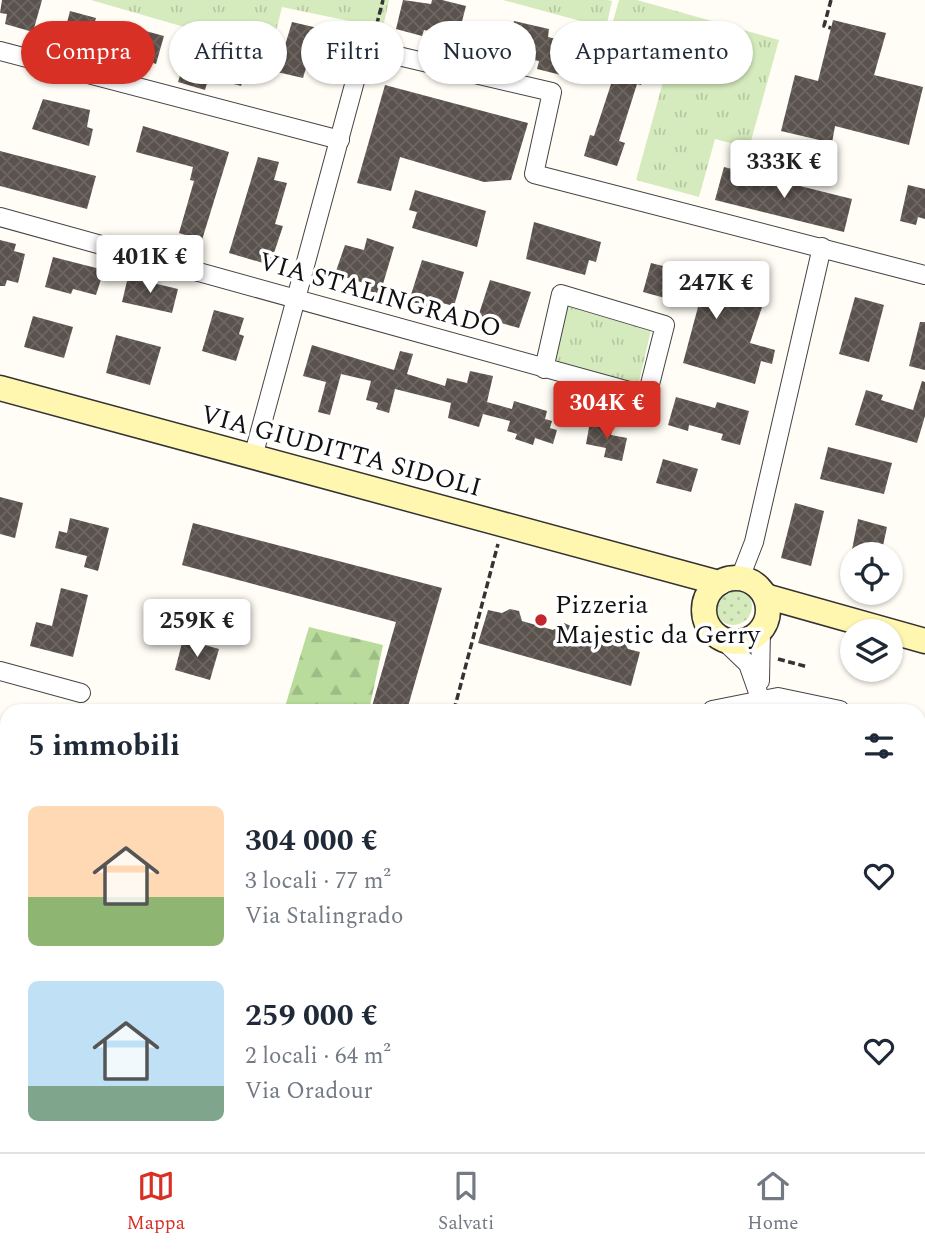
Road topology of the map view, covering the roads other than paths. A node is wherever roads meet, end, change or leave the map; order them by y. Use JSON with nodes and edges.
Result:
{"nodes":[{"id":1,"x":0,"y":51,"type":"edge"},
{"id":2,"x":340,"y":140,"type":"junction"},
{"id":3,"x":0,"y":217,"type":"edge"},
{"id":4,"x":822,"y":247,"type":"junction"},
{"id":5,"x":925,"y":275,"type":"edge"},
{"id":6,"x":296,"y":298,"type":"junction"},
{"id":7,"x":544,"y":369,"type":"junction"},
{"id":8,"x":0,"y":388,"type":"edge"},
{"id":9,"x":253,"y":457,"type":"junction"},
{"id":10,"x":667,"y":570,"type":"junction"},
{"id":11,"x":729,"y":580,"type":"junction"},
{"id":12,"x":704,"y":610,"type":"junction"},
{"id":13,"x":765,"y":614,"type":"junction"},
{"id":14,"x":723,"y":640,"type":"junction"},
{"id":15,"x":925,"y":641,"type":"edge"},
{"id":16,"x":0,"y":671,"type":"edge"},
{"id":17,"x":80,"y":693,"type":"dead end"},
{"id":18,"x":760,"y":698,"type":"junction"},
{"id":19,"x":739,"y":704,"type":"edge"},
{"id":20,"x":816,"y":704,"type":"edge"}],
"edges":[{"from":1,"to":2,"type":"street"},
{"from":2,"to":4,"type":"street"},
{"from":2,"to":6,"type":"street"},
{"from":3,"to":6,"type":"street","name":"VIA STALINGRADO"},
{"from":4,"to":5,"type":"street"},
{"from":4,"to":11,"type":"street"},
{"from":6,"to":7,"type":"street","name":"VIA STALINGRADO"},
{"from":6,"to":9,"type":"street"},
{"from":7,"to":7,"type":"street","name":"VIA STALINGRADO"},
{"from":8,"to":9,"type":"street","name":"VIA GIUDITTA SIDOLI"},
{"from":9,"to":10,"type":"street","name":"VIA GIUDITTA SIDOLI"},
{"from":10,"to":11,"type":"street","name":"VIA GIUDITTA SIDOLI"},
{"from":10,"to":12,"type":"street"},
{"from":11,"to":12,"type":"street"},
{"from":11,"to":13,"type":"street","name":"VIA GIUDITTA SIDOLI"},
{"from":12,"to":14,"type":"street"},
{"from":13,"to":14,"type":"street"},
{"from":13,"to":15,"type":"street","name":"VIA GIUDITTA SIDOLI"},
{"from":13,"to":18,"type":"street"},
{"from":14,"to":18,"type":"street"},
{"from":16,"to":17,"type":"street"},
{"from":18,"to":19,"type":"street"},
{"from":18,"to":20,"type":"street"}]}
